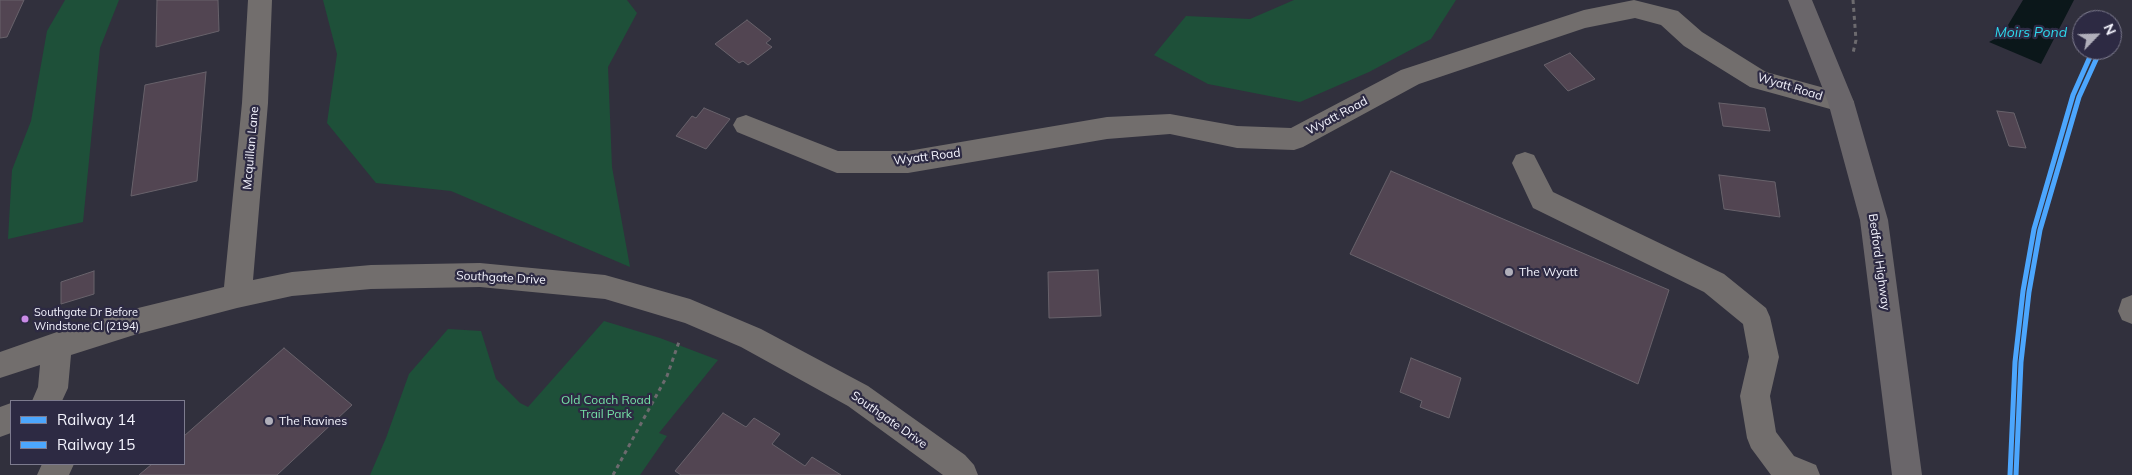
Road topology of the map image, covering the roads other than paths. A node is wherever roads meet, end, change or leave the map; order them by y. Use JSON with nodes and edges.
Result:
{"nodes":[{"id":1,"x":260,"y":0,"type":"edge"},
{"id":2,"x":1800,"y":0,"type":"edge"},
{"id":3,"x":1842,"y":102,"type":"junction"},
{"id":4,"x":746,"y":125,"type":"dead end"},
{"id":5,"x":1525,"y":163,"type":"dead end"},
{"id":6,"x":237,"y":296,"type":"junction"},
{"id":7,"x":57,"y":346,"type":"junction"},
{"id":8,"x":0,"y":365,"type":"edge"},
{"id":9,"x":48,"y":400,"type":"edge"},
{"id":10,"x":954,"y":472,"type":"edge"},
{"id":11,"x":1805,"y":475,"type":"edge"},
{"id":12,"x":1907,"y":475,"type":"edge"}],
"edges":[{"from":1,"to":6,"type":"street","name":"Mcquillan Lane"},
{"from":2,"to":3,"type":"main road","name":"Bedford Highway"},
{"from":3,"to":4,"type":"street","name":"Wyatt Road"},
{"from":3,"to":12,"type":"main road","name":"Bedford Highway"},
{"from":5,"to":11,"type":"street"},
{"from":6,"to":7,"type":"street","name":"Southgate Drive"},
{"from":6,"to":10,"type":"street","name":"Southgate Drive"},
{"from":7,"to":8,"type":"street","name":"Southgate Drive"},
{"from":7,"to":9,"type":"street"}]}
